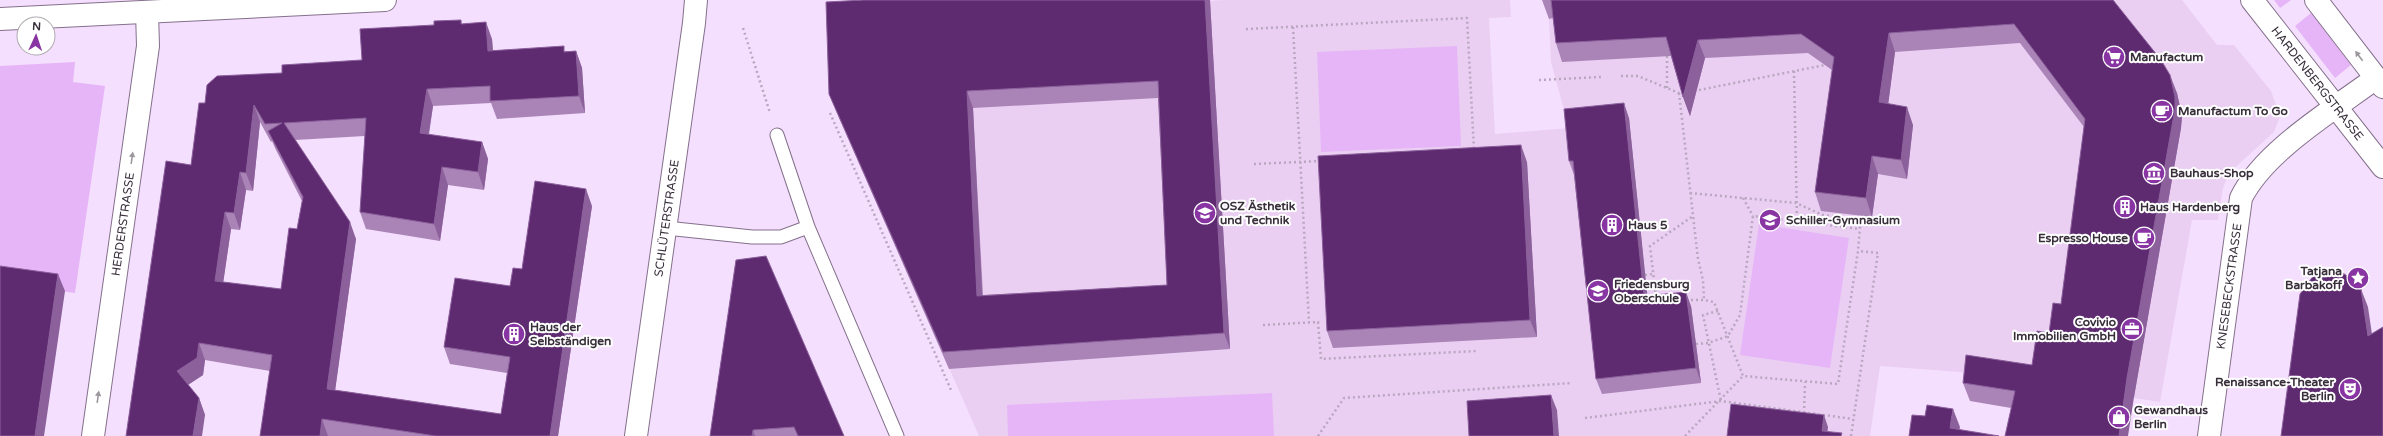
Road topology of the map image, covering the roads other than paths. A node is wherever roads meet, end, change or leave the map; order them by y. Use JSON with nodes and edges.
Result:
{"nodes":[{"id":1,"x":385,"y":0,"type":"edge"},
{"id":2,"x":696,"y":0,"type":"edge"},
{"id":3,"x":2252,"y":0,"type":"edge"},
{"id":4,"x":2316,"y":0,"type":"edge"},
{"id":5,"x":147,"y":12,"type":"junction"},
{"id":6,"x":0,"y":19,"type":"edge"},
{"id":7,"x":2380,"y":83,"type":"edge"},
{"id":8,"x":2337,"y":107,"type":"junction"},
{"id":9,"x":777,"y":135,"type":"road end"},
{"id":10,"x":2383,"y":166,"type":"edge"},
{"id":11,"x":666,"y":228,"type":"junction"},
{"id":12,"x":808,"y":228,"type":"junction"},
{"id":13,"x":93,"y":436,"type":"edge"},
{"id":14,"x":636,"y":436,"type":"edge"},
{"id":15,"x":897,"y":436,"type":"edge"},
{"id":16,"x":2208,"y":436,"type":"edge"}],
"edges":[{"from":1,"to":5,"type":"street"},
{"from":2,"to":11,"type":"street","name":"SCHLÜTERSTRASSE"},
{"from":3,"to":8,"type":"street","name":"HARDENBERGSTRASSE"},
{"from":7,"to":4,"type":"street","one_way":true},
{"from":5,"to":6,"type":"street"},
{"from":13,"to":5,"type":"street","name":"HERDERSTRASSE","one_way":true},
{"from":7,"to":8,"type":"street","name":"KNESEBECKSTRASSE"},
{"from":8,"to":10,"type":"street","name":"HARDENBERGSTRASSE"},
{"from":8,"to":16,"type":"street","name":"KNESEBECKSTRASSE"},
{"from":9,"to":12,"type":"lane"},
{"from":11,"to":12,"type":"lane"},
{"from":11,"to":14,"type":"street","name":"SCHLÜTERSTRASSE"},
{"from":12,"to":15,"type":"lane"}]}
